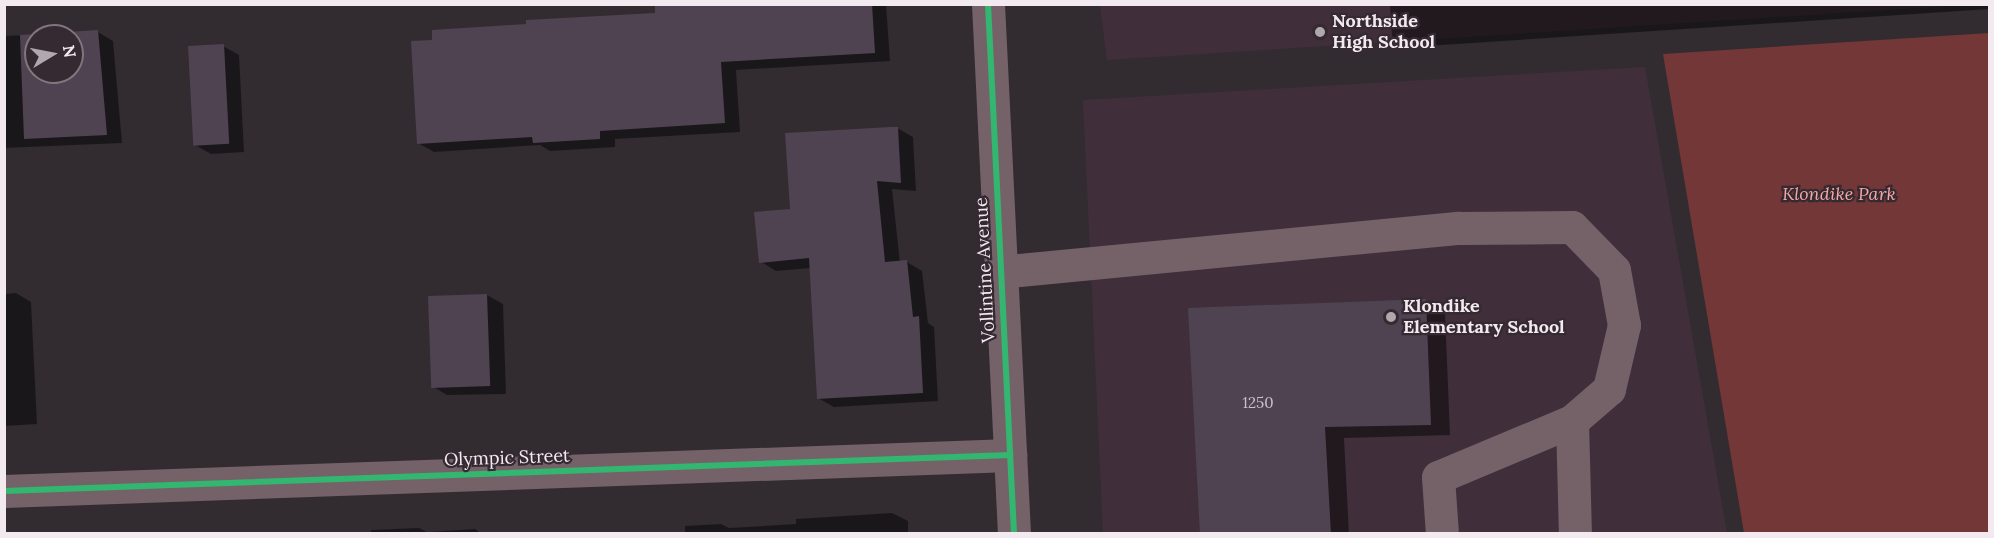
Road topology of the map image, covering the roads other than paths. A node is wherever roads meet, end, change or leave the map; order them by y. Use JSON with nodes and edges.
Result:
{"nodes":[{"id":1,"x":988,"y":4,"type":"edge"},
{"id":2,"x":999,"y":272,"type":"junction"},
{"id":3,"x":1572,"y":422,"type":"junction"},
{"id":4,"x":1010,"y":455,"type":"junction"},
{"id":5,"x":4,"y":491,"type":"edge"},
{"id":6,"x":1014,"y":534,"type":"edge"},
{"id":7,"x":1442,"y":534,"type":"edge"},
{"id":8,"x":1575,"y":534,"type":"edge"}],
"edges":[{"from":1,"to":2,"type":"street","name":"Vollintine Avenue"},
{"from":2,"to":3,"type":"street"},
{"from":2,"to":4,"type":"street","name":"Vollintine Avenue"},
{"from":3,"to":7,"type":"street"},
{"from":3,"to":8,"type":"street"},
{"from":4,"to":5,"type":"street","name":"Olympic Street"},
{"from":4,"to":6,"type":"street","name":"Vollintine Avenue"}]}
